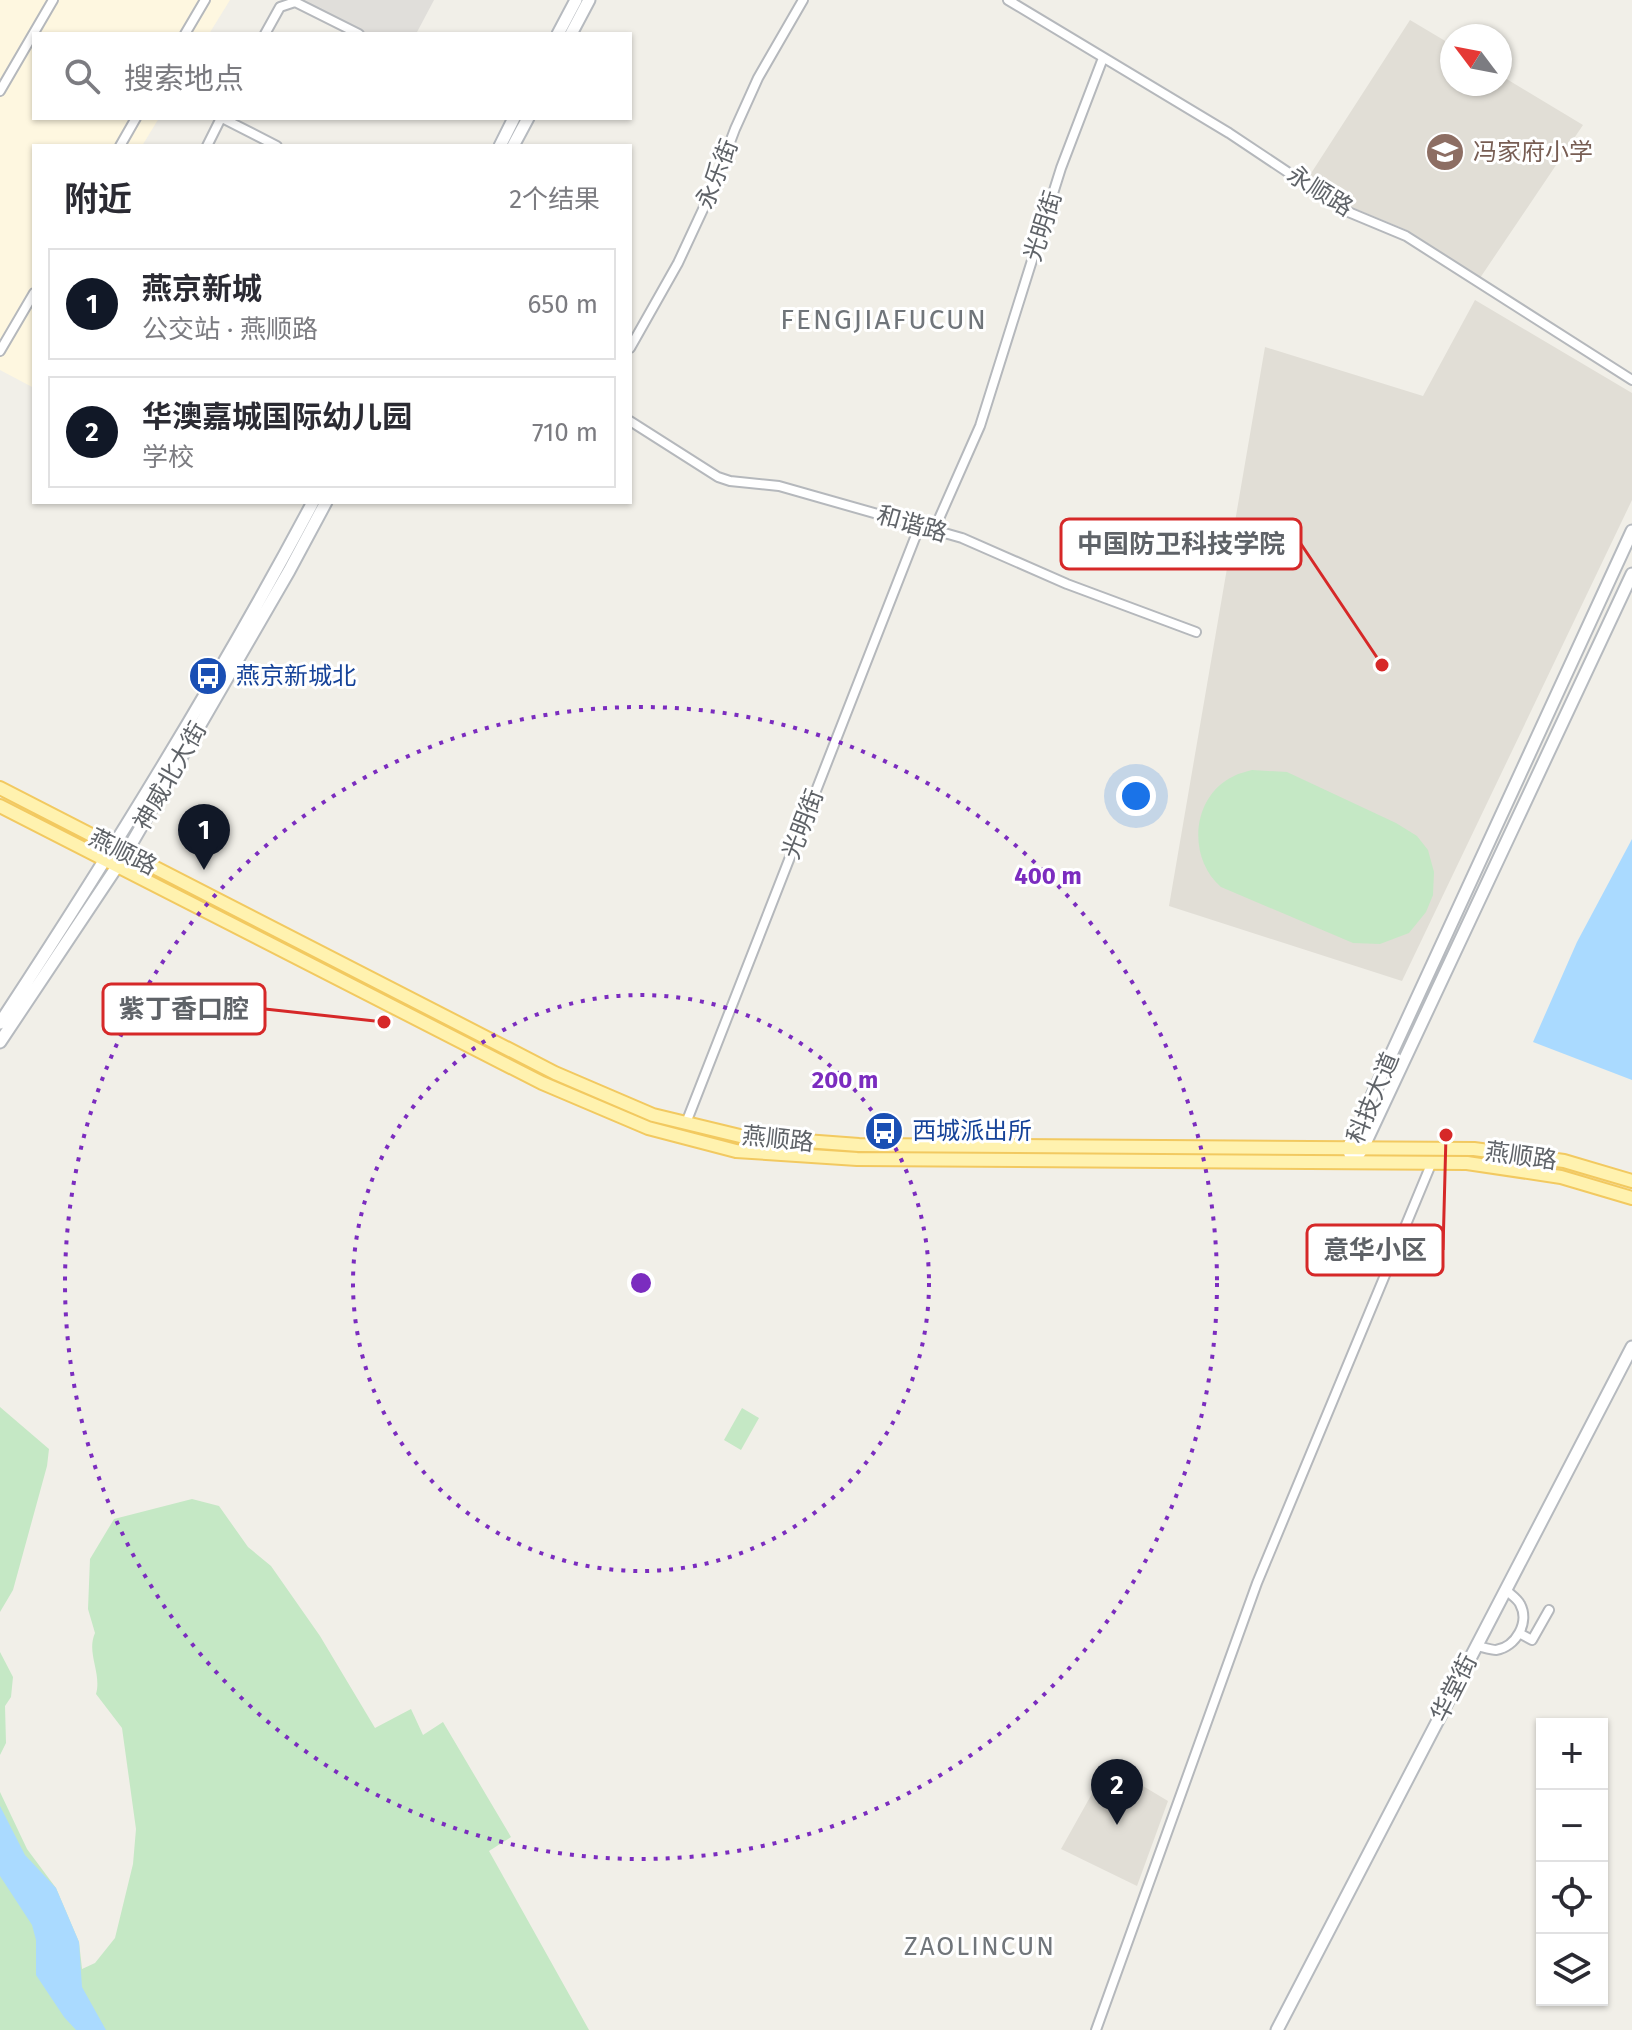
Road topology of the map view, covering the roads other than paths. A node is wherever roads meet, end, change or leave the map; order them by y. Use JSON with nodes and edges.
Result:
{"nodes":[{"id":1,"x":53,"y":0,"type":"edge"},
{"id":2,"x":205,"y":0,"type":"edge"},
{"id":3,"x":576,"y":0,"type":"edge"},
{"id":4,"x":589,"y":0,"type":"edge"},
{"id":5,"x":803,"y":0,"type":"edge"},
{"id":6,"x":1008,"y":0,"type":"edge"},
{"id":7,"x":295,"y":1,"type":"edge"},
{"id":8,"x":34,"y":32,"type":"edge"},
{"id":9,"x":186,"y":32,"type":"edge"},
{"id":10,"x":266,"y":32,"type":"edge"},
{"id":11,"x":355,"y":32,"type":"edge"},
{"id":12,"x":559,"y":32,"type":"edge"},
{"id":13,"x":572,"y":32,"type":"edge"},
{"id":14,"x":32,"y":36,"type":"edge"},
{"id":15,"x":1103,"y":58,"type":"junction"},
{"id":16,"x":0,"y":91,"type":"edge"},
{"id":17,"x":135,"y":120,"type":"edge"},
{"id":18,"x":221,"y":120,"type":"edge"},
{"id":19,"x":226,"y":120,"type":"edge"},
{"id":20,"x":513,"y":120,"type":"edge"},
{"id":21,"x":527,"y":120,"type":"edge"},
{"id":22,"x":121,"y":144,"type":"edge"},
{"id":23,"x":208,"y":144,"type":"edge"},
{"id":24,"x":273,"y":144,"type":"edge"},
{"id":25,"x":501,"y":144,"type":"edge"},
{"id":26,"x":514,"y":144,"type":"edge"},
{"id":27,"x":32,"y":296,"type":"edge"},
{"id":28,"x":632,"y":344,"type":"edge"},
{"id":29,"x":0,"y":351,"type":"edge"},
{"id":30,"x":1632,"y":380,"type":"edge"},
{"id":31,"x":632,"y":422,"type":"edge"},
{"id":32,"x":312,"y":504,"type":"edge"},
{"id":33,"x":325,"y":504,"type":"edge"},
{"id":34,"x":920,"y":525,"type":"junction"},
{"id":35,"x":934,"y":530,"type":"junction"},
{"id":36,"x":1632,"y":531,"type":"edge"},
{"id":37,"x":1632,"y":574,"type":"edge"},
{"id":38,"x":1196,"y":632,"type":"dead end"},
{"id":39,"x":0,"y":788,"type":"edge"},
{"id":40,"x":0,"y":806,"type":"edge"},
{"id":41,"x":120,"y":850,"type":"junction"},
{"id":42,"x":111,"y":864,"type":"junction"},
{"id":43,"x":0,"y":1023,"type":"edge"},
{"id":44,"x":0,"y":1042,"type":"edge"},
{"id":45,"x":686,"y":1123,"type":"junction"},
{"id":46,"x":1348,"y":1148,"type":"junction"},
{"id":47,"x":1363,"y":1148,"type":"junction"},
{"id":48,"x":1353,"y":1162,"type":"junction"},
{"id":49,"x":1432,"y":1162,"type":"junction"},
{"id":50,"x":1632,"y":1181,"type":"edge"},
{"id":51,"x":1632,"y":1198,"type":"edge"},
{"id":52,"x":1632,"y":1347,"type":"edge"},
{"id":53,"x":1506,"y":1590,"type":"junction"},
{"id":54,"x":1549,"y":1610,"type":"dead end"},
{"id":55,"x":1519,"y":1633,"type":"junction"},
{"id":56,"x":1477,"y":1646,"type":"junction"},
{"id":57,"x":1096,"y":2030,"type":"edge"},
{"id":58,"x":1277,"y":2030,"type":"edge"}],
"edges":[{"from":1,"to":8,"type":"street"},
{"from":2,"to":9,"type":"street"},
{"from":3,"to":12,"type":"street"},
{"from":4,"to":13,"type":"street"},
{"from":5,"to":28,"type":"street","name":"永乐街"},
{"from":6,"to":15,"type":"street","name":"永顺路"},
{"from":7,"to":10,"type":"street"},
{"from":7,"to":11,"type":"street"},
{"from":14,"to":16,"type":"street"},
{"from":15,"to":30,"type":"street","name":"永顺路"},
{"from":15,"to":35,"type":"street","name":"光明街"},
{"from":17,"to":22,"type":"street"},
{"from":18,"to":23,"type":"street"},
{"from":19,"to":24,"type":"street"},
{"from":20,"to":25,"type":"street"},
{"from":21,"to":26,"type":"street"},
{"from":27,"to":29,"type":"street"},
{"from":31,"to":34,"type":"street","name":"和谐路"},
{"from":32,"to":41,"type":"street","name":"神威北大街"},
{"from":33,"to":41,"type":"street","name":"神威北大街"},
{"from":34,"to":35,"type":"street","name":"和谐路"},
{"from":34,"to":45,"type":"street","name":"光明街"},
{"from":35,"to":38,"type":"street","name":"和谐路"},
{"from":36,"to":46,"type":"street","name":"科技大道"},
{"from":37,"to":47,"type":"street","name":"科技大道"},
{"from":39,"to":41,"type":"main road","name":"燕顺路"},
{"from":40,"to":42,"type":"main road","name":"燕顺路"},
{"from":41,"to":42,"type":"street","name":"神威北大街"},
{"from":41,"to":45,"type":"main road","name":"燕顺路"},
{"from":42,"to":43,"type":"street","name":"神威北大街"},
{"from":42,"to":44,"type":"street","name":"神威北大街"},
{"from":42,"to":48,"type":"main road","name":"燕顺路"},
{"from":45,"to":46,"type":"main road","name":"燕顺路"},
{"from":46,"to":47,"type":"main road","name":"燕顺路"},
{"from":46,"to":48,"type":"street","name":"科技大道"},
{"from":47,"to":48,"type":"street","name":"科技大道"},
{"from":47,"to":50,"type":"main road","name":"燕顺路"},
{"from":48,"to":49,"type":"main road","name":"燕顺路"},
{"from":49,"to":51,"type":"main road","name":"燕顺路"},
{"from":49,"to":57,"type":"street"},
{"from":52,"to":53,"type":"street","name":"华堂街"},
{"from":53,"to":55,"type":"street"},
{"from":53,"to":56,"type":"street","name":"华堂街"},
{"from":54,"to":55,"type":"street"},
{"from":55,"to":56,"type":"street"},
{"from":56,"to":58,"type":"street","name":"华堂街"}]}
